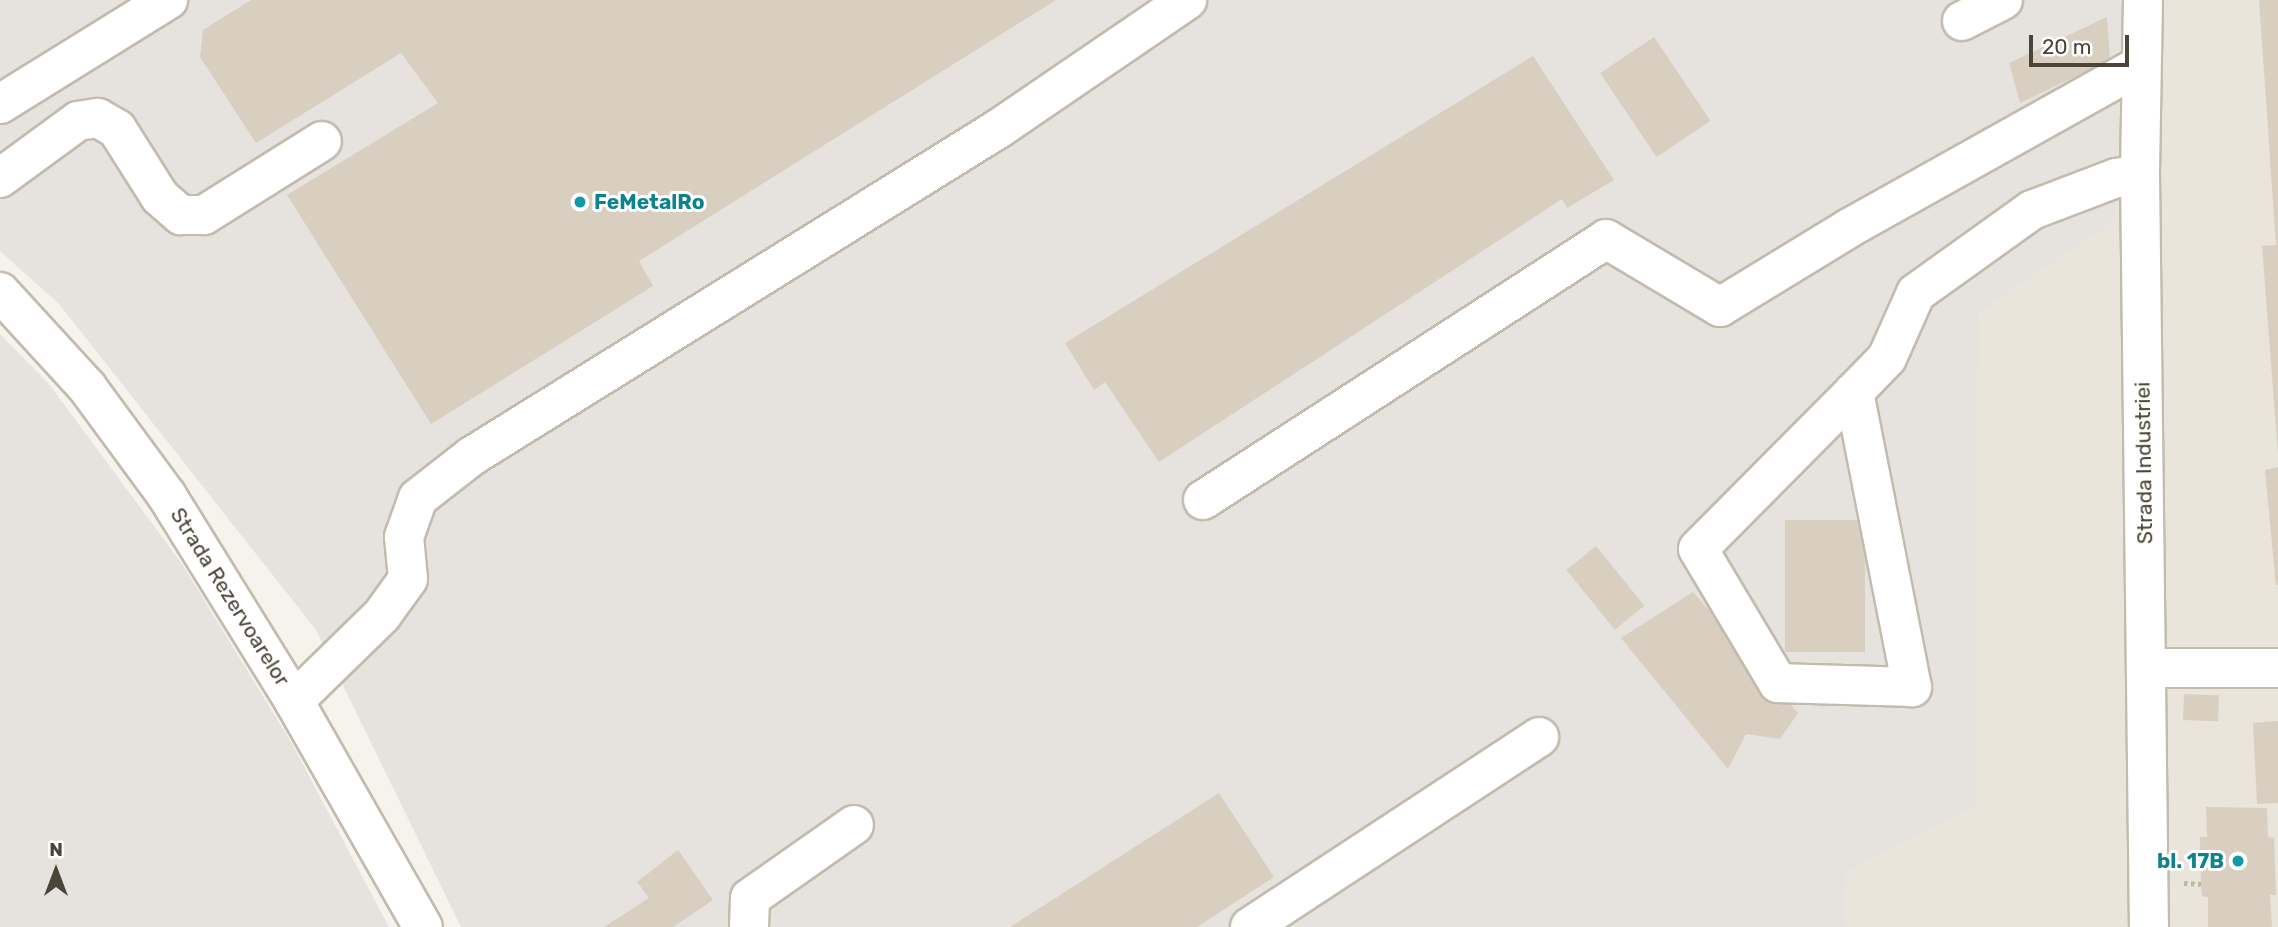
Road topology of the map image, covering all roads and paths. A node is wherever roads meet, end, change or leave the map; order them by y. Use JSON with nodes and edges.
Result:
{"nodes":[{"id":1,"x":168,"y":0,"type":"edge"},
{"id":2,"x":2003,"y":0,"type":"edge"},
{"id":3,"x":2143,"y":0,"type":"edge"},
{"id":4,"x":1179,"y":3,"type":"edge"},
{"id":5,"x":1962,"y":21,"type":"dead end"},
{"id":6,"x":2141,"y":65,"type":"junction"},
{"id":7,"x":0,"y":104,"type":"edge"},
{"id":8,"x":323,"y":141,"type":"dead end"},
{"id":9,"x":2140,"y":173,"type":"junction"},
{"id":10,"x":0,"y":178,"type":"edge"},
{"id":11,"x":0,"y":292,"type":"edge"},
{"id":12,"x":1854,"y":392,"type":"junction"},
{"id":13,"x":1203,"y":500,"type":"dead end"},
{"id":14,"x":2147,"y":668,"type":"junction"},
{"id":15,"x":2278,"y":668,"type":"edge"},
{"id":16,"x":294,"y":701,"type":"junction"},
{"id":17,"x":1539,"y":737,"type":"dead end"},
{"id":18,"x":854,"y":825,"type":"dead end"},
{"id":19,"x":423,"y":927,"type":"edge"},
{"id":20,"x":749,"y":927,"type":"edge"},
{"id":21,"x":1250,"y":927,"type":"edge"},
{"id":22,"x":2149,"y":927,"type":"edge"}],
"edges":[{"from":1,"to":7,"type":"street"},
{"from":2,"to":5,"type":"street"},
{"from":3,"to":6,"type":"street","name":"Strada Industriei"},
{"from":4,"to":16,"type":"street"},
{"from":6,"to":9,"type":"street","name":"Strada Industriei"},
{"from":6,"to":13,"type":"street"},
{"from":8,"to":10,"type":"street"},
{"from":9,"to":12,"type":"street"},
{"from":9,"to":14,"type":"street","name":"Strada Industriei"},
{"from":11,"to":16,"type":"street","name":"Strada Rezervoarelor"},
{"from":12,"to":12,"type":"street"},
{"from":14,"to":15,"type":"street"},
{"from":14,"to":22,"type":"street","name":"Strada Industriei"},
{"from":16,"to":19,"type":"street","name":"Strada Rezervoarelor"},
{"from":17,"to":21,"type":"street"},
{"from":18,"to":20,"type":"street"}]}
